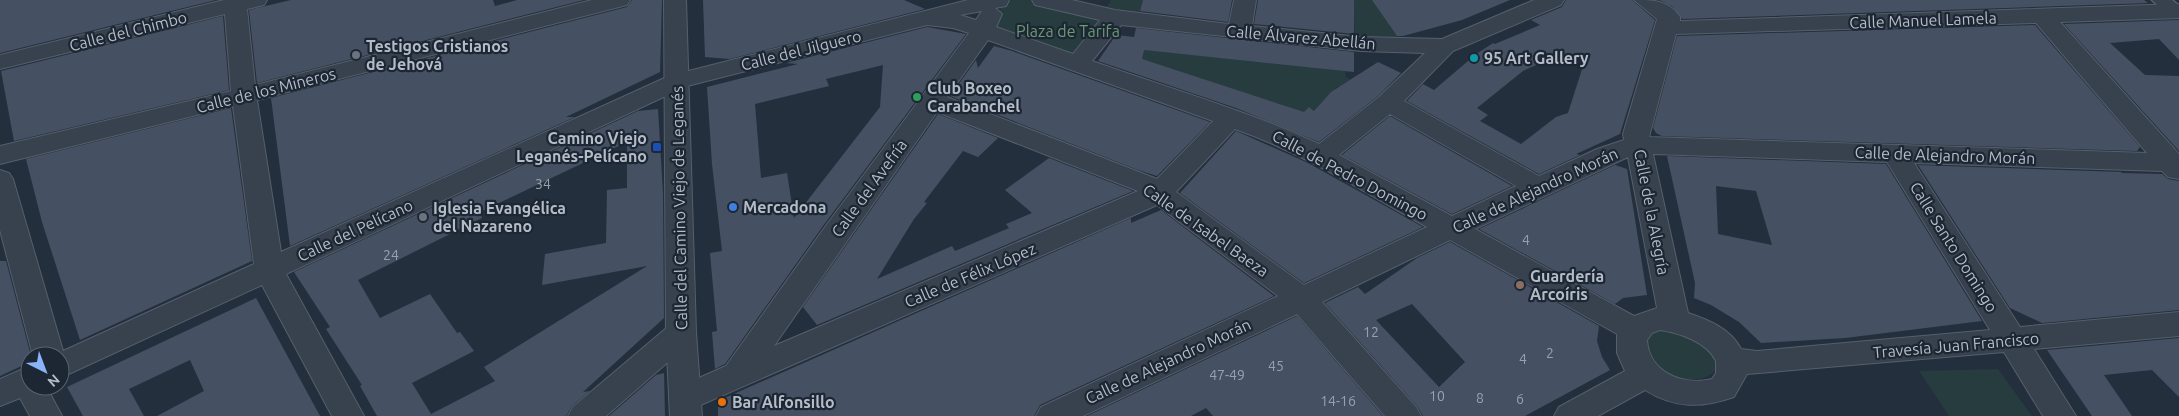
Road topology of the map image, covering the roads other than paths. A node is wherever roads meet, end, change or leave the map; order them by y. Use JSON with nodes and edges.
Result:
{"nodes":[{"id":1,"x":618,"y":0,"type":"edge"},
{"id":2,"x":675,"y":0,"type":"edge"},
{"id":3,"x":1043,"y":0,"type":"edge"},
{"id":4,"x":1245,"y":0,"type":"edge"},
{"id":5,"x":1552,"y":0,"type":"edge"},
{"id":6,"x":1645,"y":0,"type":"edge"},
{"id":7,"x":999,"y":1,"type":"edge"},
{"id":8,"x":242,"y":2,"type":"edge"},
{"id":9,"x":968,"y":4,"type":"edge"},
{"id":10,"x":2171,"y":8,"type":"edge"},
{"id":11,"x":2042,"y":16,"type":"junction"},
{"id":12,"x":1115,"y":17,"type":"junction"},
{"id":13,"x":924,"y":19,"type":"junction"},
{"id":14,"x":1667,"y":25,"type":"junction"},
{"id":15,"x":983,"y":30,"type":"junction"},
{"id":16,"x":1239,"y":32,"type":"junction"},
{"id":17,"x":1444,"y":46,"type":"junction"},
{"id":18,"x":0,"y":62,"type":"edge"},
{"id":19,"x":1079,"y":62,"type":"junction"},
{"id":20,"x":678,"y":81,"type":"junction"},
{"id":21,"x":244,"y":96,"type":"junction"},
{"id":22,"x":933,"y":100,"type":"junction"},
{"id":23,"x":1388,"y":103,"type":"junction"},
{"id":24,"x":1231,"y":117,"type":"junction"},
{"id":25,"x":1638,"y":145,"type":"junction"},
{"id":26,"x":1895,"y":154,"type":"junction"},
{"id":27,"x":0,"y":155,"type":"edge"},
{"id":28,"x":1321,"y":156,"type":"junction"},
{"id":29,"x":2176,"y":166,"type":"edge"},
{"id":30,"x":0,"y":179,"type":"edge"},
{"id":31,"x":1538,"y":187,"type":"junction"},
{"id":32,"x":1159,"y":193,"type":"junction"},
{"id":33,"x":1451,"y":229,"type":"junction"},
{"id":34,"x":269,"y":270,"type":"junction"},
{"id":35,"x":1301,"y":298,"type":"junction"},
{"id":36,"x":1674,"y":320,"type":"junction"},
{"id":37,"x":2179,"y":324,"type":"edge"},
{"id":38,"x":1635,"y":330,"type":"junction"},
{"id":39,"x":681,"y":333,"type":"junction"},
{"id":40,"x":2012,"y":340,"type":"junction"},
{"id":41,"x":47,"y":346,"type":"edge"},
{"id":42,"x":70,"y":361,"type":"edge"},
{"id":43,"x":1732,"y":361,"type":"junction"},
{"id":44,"x":1647,"y":374,"type":"junction"},
{"id":45,"x":738,"y":376,"type":"junction"},
{"id":46,"x":19,"y":385,"type":"edge"},
{"id":47,"x":1694,"y":405,"type":"edge"},
{"id":48,"x":685,"y":407,"type":"edge"},
{"id":49,"x":46,"y":416,"type":"edge"},
{"id":50,"x":348,"y":416,"type":"edge"},
{"id":51,"x":584,"y":416,"type":"edge"},
{"id":52,"x":1052,"y":416,"type":"edge"},
{"id":53,"x":1405,"y":416,"type":"edge"},
{"id":54,"x":1570,"y":416,"type":"edge"},
{"id":55,"x":2060,"y":416,"type":"edge"}],
"edges":[{"from":1,"to":21,"type":"street","name":"Calle de los Mineros"},
{"from":2,"to":20,"type":"street","name":"Calle del Camino Viejo de Leganés"},
{"from":3,"to":12,"type":"street","name":"Calle Álvarez Abellán"},
{"from":4,"to":16,"type":"street"},
{"from":5,"to":17,"type":"street","name":"Calle Álvarez Abellán"},
{"from":6,"to":14,"type":"street"},
{"from":7,"to":9,"type":"street","name":"Calle del Jilguero"},
{"from":7,"to":15,"type":"street","name":"Calle del Avefría"},
{"from":8,"to":18,"type":"street","name":"Calle del Chimbo"},
{"from":8,"to":21,"type":"street"},
{"from":9,"to":13,"type":"street","name":"Calle del Jilguero"},
{"from":10,"to":11,"type":"street","name":"Calle Manuel Lamela"},
{"from":11,"to":14,"type":"street","name":"Calle Manuel Lamela"},
{"from":11,"to":29,"type":"street"},
{"from":12,"to":16,"type":"street","name":"Calle Álvarez Abellán"},
{"from":12,"to":19,"type":"street"},
{"from":13,"to":15,"type":"street","name":"Calle del Jilguero"},
{"from":13,"to":20,"type":"street","name":"Calle del Jilguero"},
{"from":14,"to":25,"type":"street","name":"Calle de la Alegría"},
{"from":15,"to":19,"type":"street"},
{"from":15,"to":22,"type":"street","name":"Calle del Avefría"},
{"from":16,"to":17,"type":"street","name":"Calle Álvarez Abellán"},
{"from":17,"to":23,"type":"street"},
{"from":19,"to":24,"type":"street","name":"Calle de Pedro Domingo"},
{"from":20,"to":34,"type":"street","name":"Calle del Pelícano"},
{"from":20,"to":39,"type":"street","name":"Calle del Camino Viejo de Leganés"},
{"from":21,"to":27,"type":"street","name":"Calle de los Mineros"},
{"from":21,"to":34,"type":"street"},
{"from":22,"to":32,"type":"street","name":"Calle de Isabel Baeza"},
{"from":22,"to":45,"type":"street","name":"Calle del Avefría"},
{"from":23,"to":28,"type":"street"},
{"from":23,"to":31,"type":"street"},
{"from":24,"to":28,"type":"street","name":"Calle de Pedro Domingo"},
{"from":24,"to":32,"type":"street","name":"Calle de Félix López"},
{"from":25,"to":26,"type":"street","name":"Calle de Alejandro Morán"},
{"from":25,"to":31,"type":"street","name":"Calle de Alejandro Morán"},
{"from":25,"to":36,"type":"street","name":"Calle de la Alegría"},
{"from":26,"to":29,"type":"street","name":"Calle de Alejandro Morán"},
{"from":26,"to":40,"type":"street","name":"Calle Santo Domingo"},
{"from":28,"to":33,"type":"street","name":"Calle de Pedro Domingo"},
{"from":30,"to":41,"type":"street"},
{"from":31,"to":33,"type":"street","name":"Calle de Alejandro Morán"},
{"from":32,"to":35,"type":"street","name":"Calle de Isabel Baeza"},
{"from":32,"to":45,"type":"street","name":"Calle de Félix López"},
{"from":33,"to":35,"type":"street","name":"Calle de Alejandro Morán"},
{"from":33,"to":38,"type":"street","name":"Calle de Pedro Domingo"},
{"from":34,"to":42,"type":"street","name":"Calle del Pelícano"},
{"from":34,"to":50,"type":"street"},
{"from":35,"to":52,"type":"street","name":"Calle de Alejandro Morán"},
{"from":35,"to":53,"type":"street","name":"Calle de Isabel Baeza"},
{"from":36,"to":38,"type":"street"},
{"from":36,"to":43,"type":"street"},
{"from":37,"to":40,"type":"street","name":"Travesía Juan Francisco"},
{"from":38,"to":44,"type":"street"},
{"from":39,"to":48,"type":"street","name":"Calle del Camino Viejo de Leganés"},
{"from":39,"to":51,"type":"street"},
{"from":40,"to":43,"type":"street","name":"Travesía Juan Francisco"},
{"from":40,"to":55,"type":"street","name":"Calle Santo Domingo"},
{"from":43,"to":47,"type":"street"},
{"from":44,"to":47,"type":"street"},
{"from":44,"to":54,"type":"street"},
{"from":45,"to":48,"type":"street","name":"Calle de Félix López"},
{"from":46,"to":49,"type":"street"}]}
